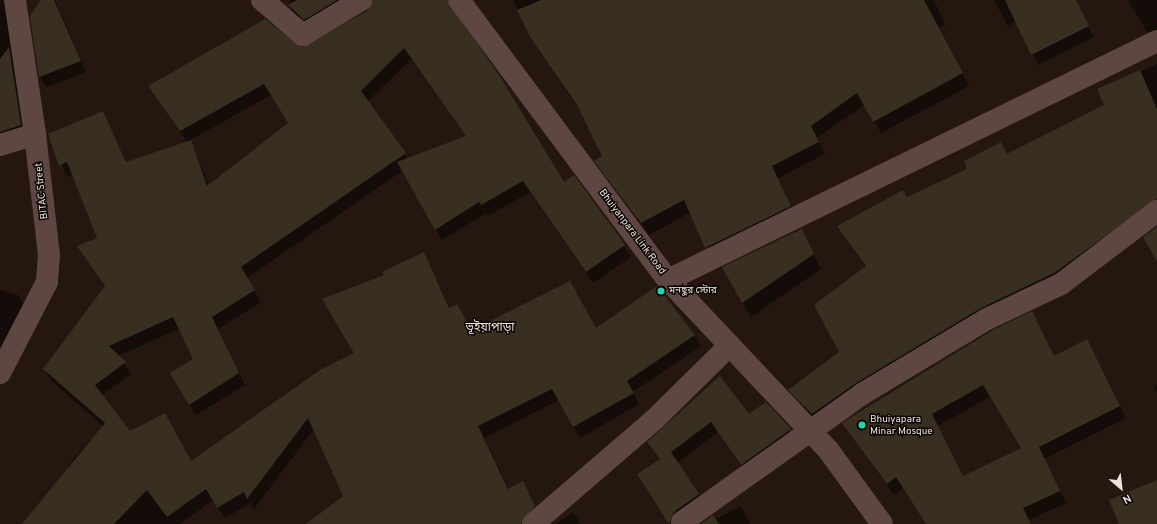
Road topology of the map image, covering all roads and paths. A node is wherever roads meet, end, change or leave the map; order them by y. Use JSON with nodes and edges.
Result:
{"nodes":[{"id":1,"x":15,"y":0,"type":"edge"},
{"id":2,"x":262,"y":0,"type":"edge"},
{"id":3,"x":361,"y":0,"type":"edge"},
{"id":4,"x":459,"y":0,"type":"edge"},
{"id":5,"x":1157,"y":41,"type":"edge"},
{"id":6,"x":35,"y":134,"type":"junction"},
{"id":7,"x":0,"y":145,"type":"edge"},
{"id":8,"x":1157,"y":210,"type":"edge"},
{"id":9,"x":668,"y":280,"type":"junction"},
{"id":10,"x":730,"y":345,"type":"junction"},
{"id":11,"x":0,"y":373,"type":"edge"},
{"id":12,"x":812,"y":432,"type":"junction"},
{"id":13,"x":682,"y":522,"type":"dead end"},
{"id":14,"x":533,"y":524,"type":"edge"},
{"id":15,"x":882,"y":524,"type":"edge"}],
"edges":[{"from":1,"to":6,"type":"street","name":"BITAC Street"},
{"from":2,"to":3,"type":"street"},
{"from":4,"to":9,"type":"street","name":"Bhuiyanpara Link Road"},
{"from":5,"to":9,"type":"street"},
{"from":6,"to":7,"type":"street"},
{"from":6,"to":11,"type":"street","name":"BITAC Street"},
{"from":8,"to":12,"type":"street"},
{"from":9,"to":10,"type":"street","name":"Bhuiyanpara Link Road"},
{"from":10,"to":12,"type":"street","name":"Bhuiyanpara Link Road"},
{"from":10,"to":14,"type":"street"},
{"from":12,"to":13,"type":"street"},
{"from":12,"to":15,"type":"street","name":"Bhuiyanpara Link Road"}]}
